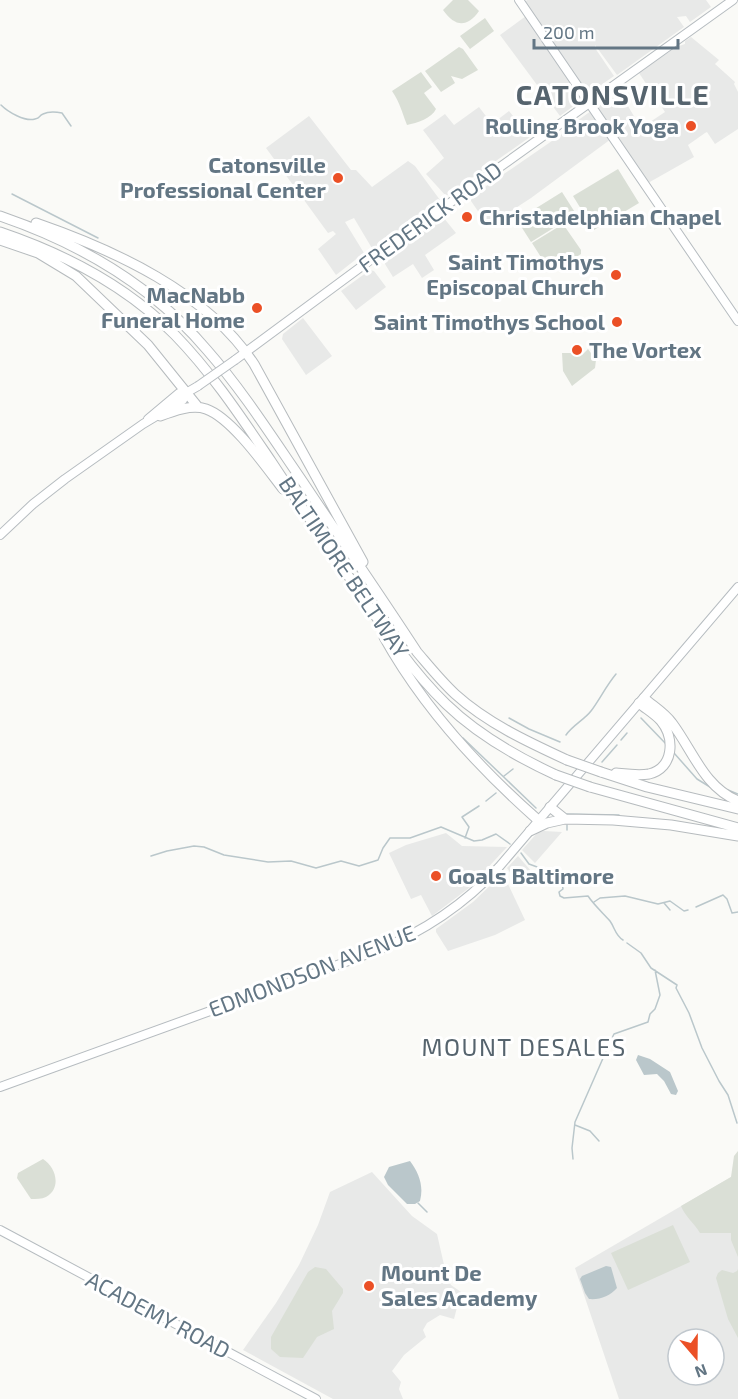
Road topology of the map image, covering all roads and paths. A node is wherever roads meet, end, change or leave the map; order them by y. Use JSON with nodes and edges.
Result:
{"nodes":[{"id":1,"x":519,"y":0,"type":"edge"},
{"id":2,"x":733,"y":0,"type":"edge"},
{"id":3,"x":589,"y":103,"type":"junction"},
{"id":4,"x":0,"y":215,"type":"edge"},
{"id":5,"x":0,"y":232,"type":"edge"},
{"id":6,"x":0,"y":240,"type":"edge"},
{"id":7,"x":738,"y":321,"type":"edge"},
{"id":8,"x":246,"y":352,"type":"junction"},
{"id":9,"x":186,"y":393,"type":"junction"},
{"id":10,"x":172,"y":398,"type":"junction"},
{"id":11,"x":198,"y":407,"type":"junction"},
{"id":12,"x":160,"y":416,"type":"junction"},
{"id":13,"x":143,"y":424,"type":"junction"},
{"id":14,"x":0,"y":535,"type":"edge"},
{"id":15,"x":332,"y":552,"type":"junction"},
{"id":16,"x":738,"y":587,"type":"edge"},
{"id":17,"x":356,"y":588,"type":"junction"},
{"id":18,"x":387,"y":606,"type":"junction"},
{"id":19,"x":641,"y":701,"type":"junction"},
{"id":20,"x":601,"y":772,"type":"junction"},
{"id":21,"x":738,"y":801,"type":"edge"},
{"id":22,"x":550,"y":807,"type":"junction"},
{"id":23,"x":738,"y":810,"type":"edge"},
{"id":24,"x":565,"y":819,"type":"junction"},
{"id":25,"x":538,"y":820,"type":"junction"},
{"id":26,"x":738,"y":828,"type":"edge"},
{"id":27,"x":530,"y":831,"type":"junction"},
{"id":28,"x":738,"y":836,"type":"edge"},
{"id":29,"x":0,"y":1087,"type":"edge"},
{"id":30,"x":0,"y":1230,"type":"edge"},
{"id":31,"x":316,"y":1399,"type":"edge"}],
"edges":[{"from":1,"to":3,"type":"main road"},
{"from":2,"to":3,"type":"main road","name":"FREDERICK ROAD"},
{"from":3,"to":7,"type":"main road"},
{"from":3,"to":8,"type":"main road","name":"FREDERICK ROAD"},
{"from":4,"to":8,"type":"highway"},
{"from":4,"to":18,"type":"highway","name":"BALTIMORE BELTWAY"},
{"from":5,"to":15,"type":"highway","name":"BALTIMORE BELTWAY"},
{"from":6,"to":9,"type":"highway"},
{"from":8,"to":9,"type":"main road","name":"FREDERICK ROAD","bridge":true},
{"from":8,"to":18,"type":"highway"},
{"from":9,"to":10,"type":"main road","name":"FREDERICK ROAD"},
{"from":9,"to":11,"type":"highway"},
{"from":9,"to":12,"type":"main road","name":"FREDERICK ROAD"},
{"from":10,"to":12,"type":"main road"},
{"from":10,"to":13,"type":"main road","name":"FREDERICK ROAD"},
{"from":11,"to":12,"type":"highway"},
{"from":11,"to":15,"type":"highway"},
{"from":12,"to":13,"type":"main road","name":"FREDERICK ROAD"},
{"from":13,"to":14,"type":"main road","name":"FREDERICK ROAD"},
{"from":15,"to":17,"type":"highway","name":"BALTIMORE BELTWAY"},
{"from":16,"to":19,"type":"main road","name":"EDMONDSON AVENUE"},
{"from":17,"to":25,"type":"highway"},
{"from":17,"to":26,"type":"highway","name":"BALTIMORE BELTWAY","bridge":true},
{"from":18,"to":20,"type":"highway","name":"BALTIMORE BELTWAY","bridge":true},
{"from":19,"to":20,"type":"highway"},
{"from":19,"to":21,"type":"highway"},
{"from":19,"to":22,"type":"main road","name":"EDMONDSON AVENUE"},
{"from":20,"to":23,"type":"highway","name":"BALTIMORE BELTWAY"},
{"from":22,"to":24,"type":"highway"},
{"from":22,"to":25,"type":"main road","name":"EDMONDSON AVENUE"},
{"from":24,"to":27,"type":"highway"},
{"from":24,"to":28,"type":"highway"},
{"from":25,"to":27,"type":"main road","name":"EDMONDSON AVENUE"},
{"from":27,"to":29,"type":"main road","name":"EDMONDSON AVENUE"},
{"from":30,"to":31,"type":"main road","name":"ACADEMY ROAD"}]}
